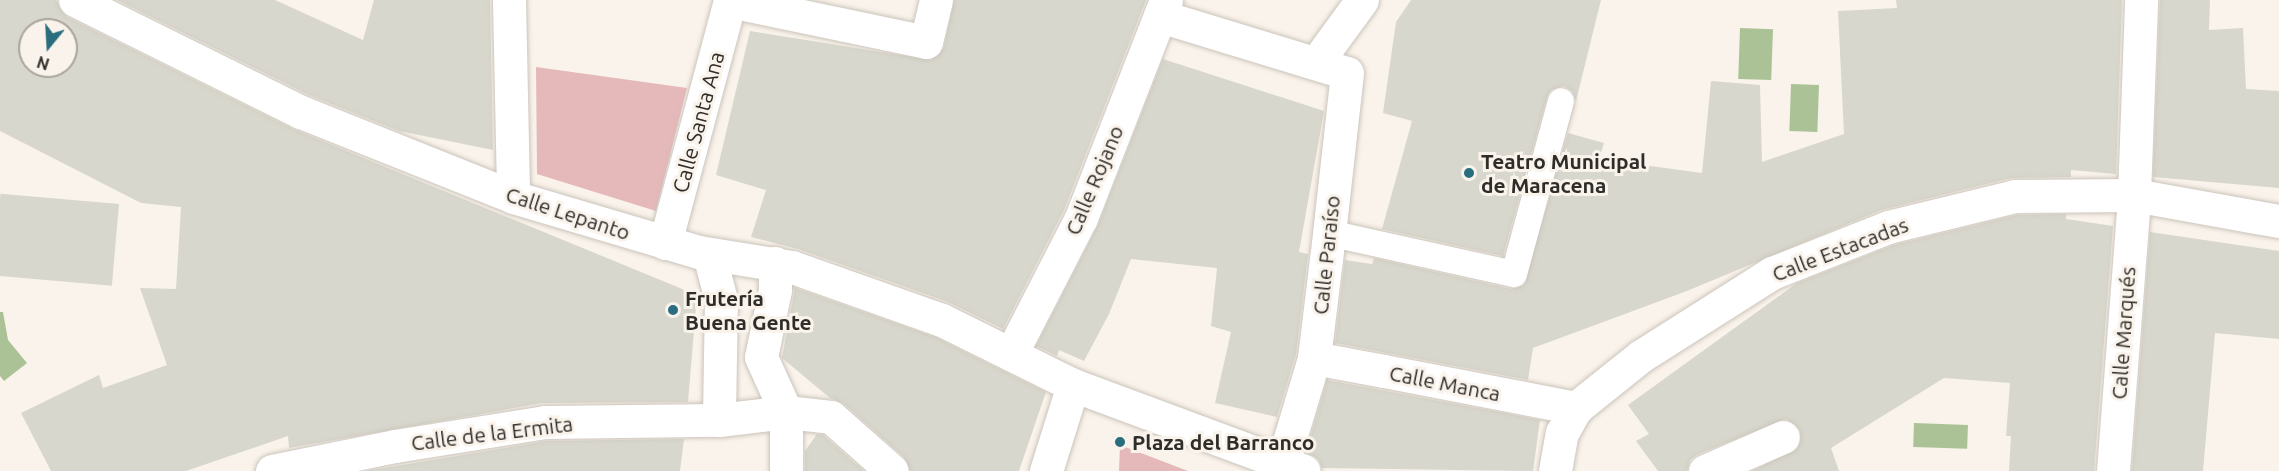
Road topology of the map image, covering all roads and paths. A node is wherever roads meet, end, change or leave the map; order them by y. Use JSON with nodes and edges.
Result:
{"nodes":[{"id":1,"x":75,"y":0,"type":"edge"},
{"id":2,"x":509,"y":0,"type":"edge"},
{"id":3,"x":723,"y":0,"type":"edge"},
{"id":4,"x":730,"y":0,"type":"edge"},
{"id":5,"x":936,"y":0,"type":"edge"},
{"id":6,"x":1362,"y":0,"type":"edge"},
{"id":7,"x":2141,"y":0,"type":"edge"},
{"id":8,"x":1163,"y":8,"type":"edge"},
{"id":9,"x":1316,"y":63,"type":"junction"},
{"id":10,"x":1561,"y":101,"type":"dead end"},
{"id":11,"x":2134,"y":195,"type":"junction"},
{"id":12,"x":513,"y":196,"type":"junction"},
{"id":13,"x":2279,"y":221,"type":"edge"},
{"id":14,"x":665,"y":243,"type":"junction"},
{"id":15,"x":1328,"y":246,"type":"junction"},
{"id":16,"x":709,"y":254,"type":"junction"},
{"id":17,"x":775,"y":263,"type":"junction"},
{"id":18,"x":1011,"y":354,"type":"junction"},
{"id":19,"x":1314,"y":358,"type":"junction"},
{"id":20,"x":1073,"y":385,"type":"junction"},
{"id":21,"x":1576,"y":408,"type":"junction"},
{"id":22,"x":786,"y":412,"type":"junction"},
{"id":23,"x":719,"y":420,"type":"junction"},
{"id":24,"x":1783,"y":436,"type":"dead end"},
{"id":25,"x":1272,"y":465,"type":"edge"},
{"id":26,"x":272,"y":471,"type":"edge"},
{"id":27,"x":786,"y":471,"type":"edge"},
{"id":28,"x":892,"y":471,"type":"edge"},
{"id":29,"x":1046,"y":471,"type":"edge"},
{"id":30,"x":1555,"y":471,"type":"edge"},
{"id":31,"x":1705,"y":471,"type":"edge"},
{"id":32,"x":2113,"y":471,"type":"edge"}],
"edges":[{"from":1,"to":12,"type":"street","name":"Calle Lepanto"},
{"from":2,"to":12,"type":"street"},
{"from":3,"to":4,"type":"lane"},
{"from":4,"to":5,"type":"street"},
{"from":4,"to":14,"type":"street","name":"Calle Santa Ana"},
{"from":6,"to":9,"type":"street"},
{"from":7,"to":11,"type":"street","name":"Calle Marqués"},
{"from":8,"to":9,"type":"street","name":"Calle Paraíso"},
{"from":8,"to":18,"type":"street","name":"Calle Rojano"},
{"from":9,"to":15,"type":"street","name":"Calle Paraíso"},
{"from":10,"to":15,"type":"lane"},
{"from":11,"to":13,"type":"street","name":"Calle Estacadas"},
{"from":11,"to":21,"type":"street","name":"Calle Estacadas"},
{"from":11,"to":32,"type":"street","name":"Calle Marqués"},
{"from":12,"to":14,"type":"street","name":"Calle Lepanto"},
{"from":14,"to":16,"type":"street","name":"Calle Lepanto"},
{"from":15,"to":19,"type":"street","name":"Calle Paraíso"},
{"from":16,"to":17,"type":"street","name":"Calle Lepanto"},
{"from":16,"to":23,"type":"street"},
{"from":17,"to":18,"type":"street","name":"Calle Lepanto"},
{"from":17,"to":22,"type":"street"},
{"from":18,"to":20,"type":"street","name":"Calle Lepanto"},
{"from":19,"to":21,"type":"street","name":"Calle Manca"},
{"from":19,"to":25,"type":"street","name":"Calle Paraíso"},
{"from":20,"to":25,"type":"street","name":"Calle Lepanto"},
{"from":20,"to":29,"type":"street"},
{"from":21,"to":30,"type":"street","name":"Calle Estacadas"},
{"from":22,"to":23,"type":"street","name":"Calle de la Ermita"},
{"from":22,"to":27,"type":"street"},
{"from":22,"to":28,"type":"street","name":"Calle de la Ermita"},
{"from":23,"to":26,"type":"street","name":"Calle de la Ermita"},
{"from":24,"to":31,"type":"street"}]}
